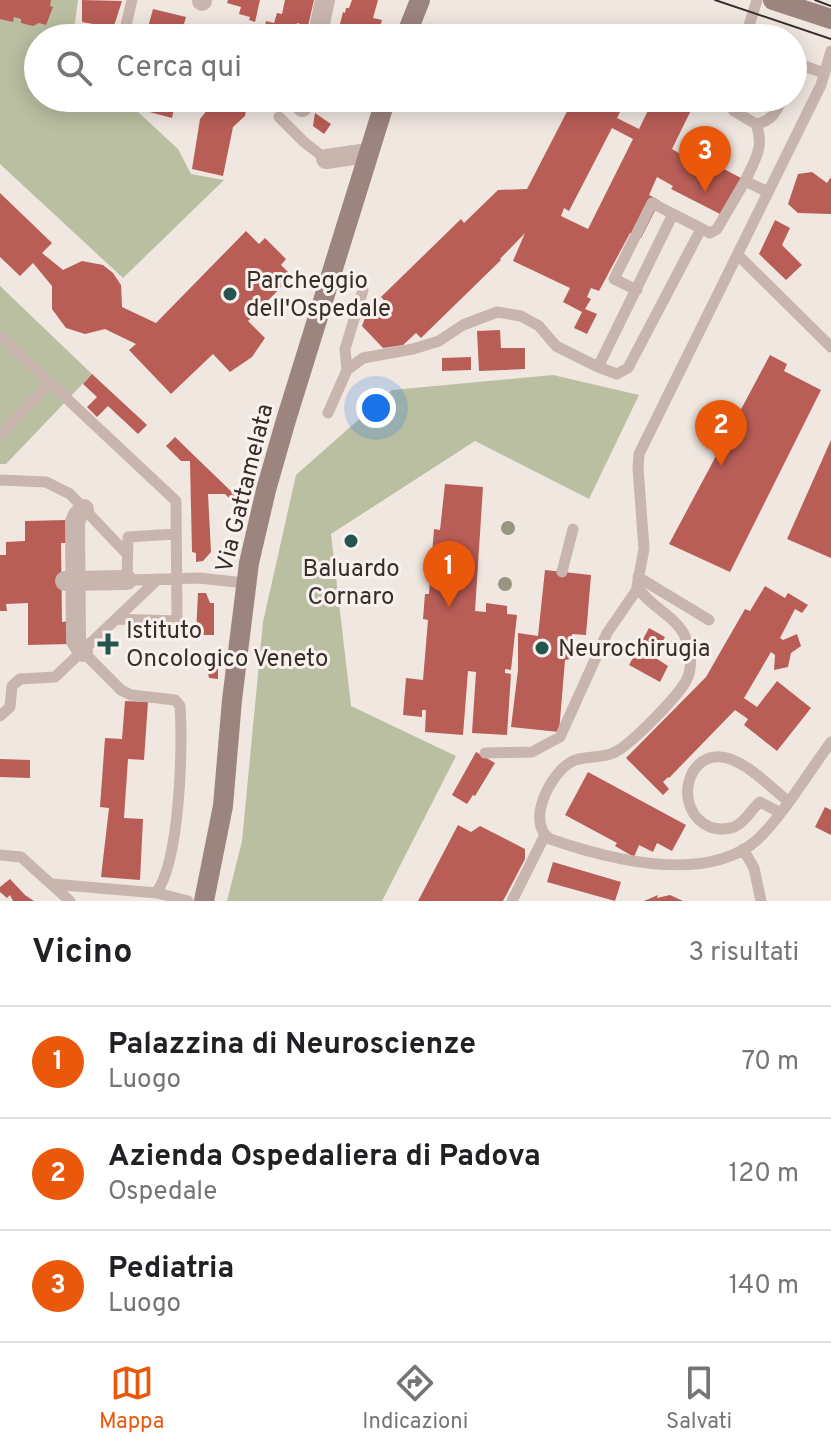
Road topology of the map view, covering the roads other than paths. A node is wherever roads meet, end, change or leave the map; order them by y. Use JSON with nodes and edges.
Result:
{"nodes":[{"id":1,"x":132,"y":0,"type":"edge"},
{"id":2,"x":325,"y":0,"type":"edge"},
{"id":3,"x":420,"y":0,"type":"edge"},
{"id":4,"x":757,"y":0,"type":"edge"},
{"id":5,"x":773,"y":0,"type":"edge"},
{"id":6,"x":810,"y":6,"type":"edge"},
{"id":7,"x":831,"y":19,"type":"edge"},
{"id":8,"x":126,"y":24,"type":"edge"},
{"id":9,"x":320,"y":24,"type":"edge"},
{"id":10,"x":411,"y":24,"type":"edge"},
{"id":11,"x":749,"y":24,"type":"edge"},
{"id":12,"x":831,"y":51,"type":"edge"},
{"id":13,"x":825,"y":82,"type":"edge"},
{"id":14,"x":301,"y":112,"type":"edge"},
{"id":15,"x":381,"y":112,"type":"edge"},
{"id":16,"x":736,"y":112,"type":"edge"},
{"id":17,"x":776,"y":112,"type":"edge"},
{"id":18,"x":279,"y":117,"type":"dead end"},
{"id":19,"x":756,"y":124,"type":"junction"},
{"id":20,"x":296,"y":135,"type":"junction"},
{"id":21,"x":368,"y":153,"type":"junction"},
{"id":22,"x":326,"y":159,"type":"joint"},
{"id":23,"x":745,"y":181,"type":"junction"},
{"id":24,"x":768,"y":192,"type":"junction"},
{"id":25,"x":673,"y":214,"type":"junction"},
{"id":26,"x":701,"y":229,"type":"junction"},
{"id":27,"x":738,"y":255,"type":"junction"},
{"id":28,"x":363,"y":290,"type":"dead end"},
{"id":29,"x":637,"y":290,"type":"junction"},
{"id":30,"x":0,"y":336,"type":"edge"},
{"id":31,"x":831,"y":347,"type":"edge"},
{"id":32,"x":598,"y":367,"type":"junction"},
{"id":33,"x":347,"y":370,"type":"junction"},
{"id":34,"x":49,"y":383,"type":"junction"},
{"id":35,"x":328,"y":413,"type":"dead end"},
{"id":36,"x":0,"y":435,"type":"edge"},
{"id":37,"x":0,"y":480,"type":"edge"},
{"id":38,"x":84,"y":509,"type":"junction"},
{"id":39,"x":573,"y":529,"type":"dead end"},
{"id":40,"x":175,"y":534,"type":"junction"},
{"id":41,"x":127,"y":554,"type":"junction"},
{"id":42,"x":562,"y":572,"type":"dead end"},
{"id":43,"x":177,"y":578,"type":"junction"},
{"id":44,"x":158,"y":579,"type":"junction"},
{"id":45,"x":127,"y":580,"type":"junction"},
{"id":46,"x":70,"y":581,"type":"junction"},
{"id":47,"x":245,"y":583,"type":"junction"},
{"id":48,"x":638,"y":583,"type":"junction"},
{"id":49,"x":116,"y":619,"type":"junction"},
{"id":50,"x":709,"y":620,"type":"dead end"},
{"id":51,"x":83,"y":652,"type":"junction"},
{"id":52,"x":0,"y":716,"type":"edge"},
{"id":53,"x":831,"y":742,"type":"edge"},
{"id":54,"x":485,"y":753,"type":"dead end"},
{"id":55,"x":788,"y":801,"type":"junction"},
{"id":56,"x":779,"y":812,"type":"junction"},
{"id":57,"x":545,"y":835,"type":"junction"},
{"id":58,"x":743,"y":849,"type":"junction"},
{"id":59,"x":0,"y":855,"type":"edge"},
{"id":60,"x":52,"y":884,"type":"junction"},
{"id":61,"x":156,"y":893,"type":"junction"},
{"id":62,"x":70,"y":901,"type":"edge"},
{"id":63,"x":188,"y":901,"type":"edge"},
{"id":64,"x":204,"y":901,"type":"edge"},
{"id":65,"x":512,"y":901,"type":"edge"},
{"id":66,"x":761,"y":901,"type":"edge"}],
"edges":[{"from":1,"to":8,"type":"lane"},
{"from":2,"to":9,"type":"street"},
{"from":3,"to":10,"type":"main road"},
{"from":4,"to":11,"type":"lane"},
{"from":5,"to":6,"type":"main road"},
{"from":6,"to":7,"type":"main road"},
{"from":12,"to":13,"type":"lane"},
{"from":13,"to":24,"type":"lane"},
{"from":14,"to":20,"type":"lane"},
{"from":15,"to":21,"type":"main road","name":"Via Gattamelata"},
{"from":16,"to":19,"type":"lane"},
{"from":17,"to":19,"type":"lane"},
{"from":18,"to":20,"type":"lane"},
{"from":19,"to":23,"type":"lane"},
{"from":20,"to":22,"type":"lane"},
{"from":21,"to":22,"type":"street"},
{"from":21,"to":47,"type":"main road","name":"Via Gattamelata"},
{"from":23,"to":24,"type":"lane"},
{"from":23,"to":26,"type":"lane"},
{"from":24,"to":27,"type":"lane"},
{"from":25,"to":26,"type":"lane"},
{"from":25,"to":29,"type":"lane"},
{"from":25,"to":29,"type":"lane"},
{"from":26,"to":32,"type":"lane"},
{"from":27,"to":31,"type":"lane"},
{"from":27,"to":48,"type":"lane"},
{"from":28,"to":33,"type":"lane"},
{"from":29,"to":32,"type":"lane"},
{"from":30,"to":34,"type":"lane"},
{"from":32,"to":33,"type":"lane"},
{"from":33,"to":35,"type":"lane"},
{"from":34,"to":36,"type":"lane"},
{"from":34,"to":40,"type":"lane"},
{"from":37,"to":38,"type":"lane"},
{"from":38,"to":41,"type":"lane"},
{"from":38,"to":46,"type":"street"},
{"from":39,"to":42,"type":"lane"},
{"from":40,"to":41,"type":"lane"},
{"from":40,"to":43,"type":"lane"},
{"from":41,"to":45,"type":"lane"},
{"from":43,"to":44,"type":"lane"},
{"from":43,"to":47,"type":"lane"},
{"from":43,"to":49,"type":"lane"},
{"from":44,"to":45,"type":"lane"},
{"from":44,"to":49,"type":"lane"},
{"from":45,"to":46,"type":"street"},
{"from":46,"to":51,"type":"street"},
{"from":47,"to":64,"type":"main road","name":"Via Gattamelata"},
{"from":48,"to":50,"type":"lane"},
{"from":48,"to":54,"type":"lane"},
{"from":48,"to":57,"type":"lane"},
{"from":49,"to":51,"type":"lane"},
{"from":51,"to":52,"type":"lane"},
{"from":51,"to":61,"type":"lane"},
{"from":53,"to":55,"type":"lane"},
{"from":55,"to":56,"type":"lane"},
{"from":55,"to":56,"type":"lane"},
{"from":56,"to":58,"type":"lane"},
{"from":57,"to":58,"type":"lane"},
{"from":57,"to":65,"type":"lane"},
{"from":58,"to":66,"type":"lane"},
{"from":59,"to":60,"type":"lane"},
{"from":60,"to":61,"type":"lane"},
{"from":60,"to":62,"type":"lane"},
{"from":61,"to":63,"type":"lane"}]}
